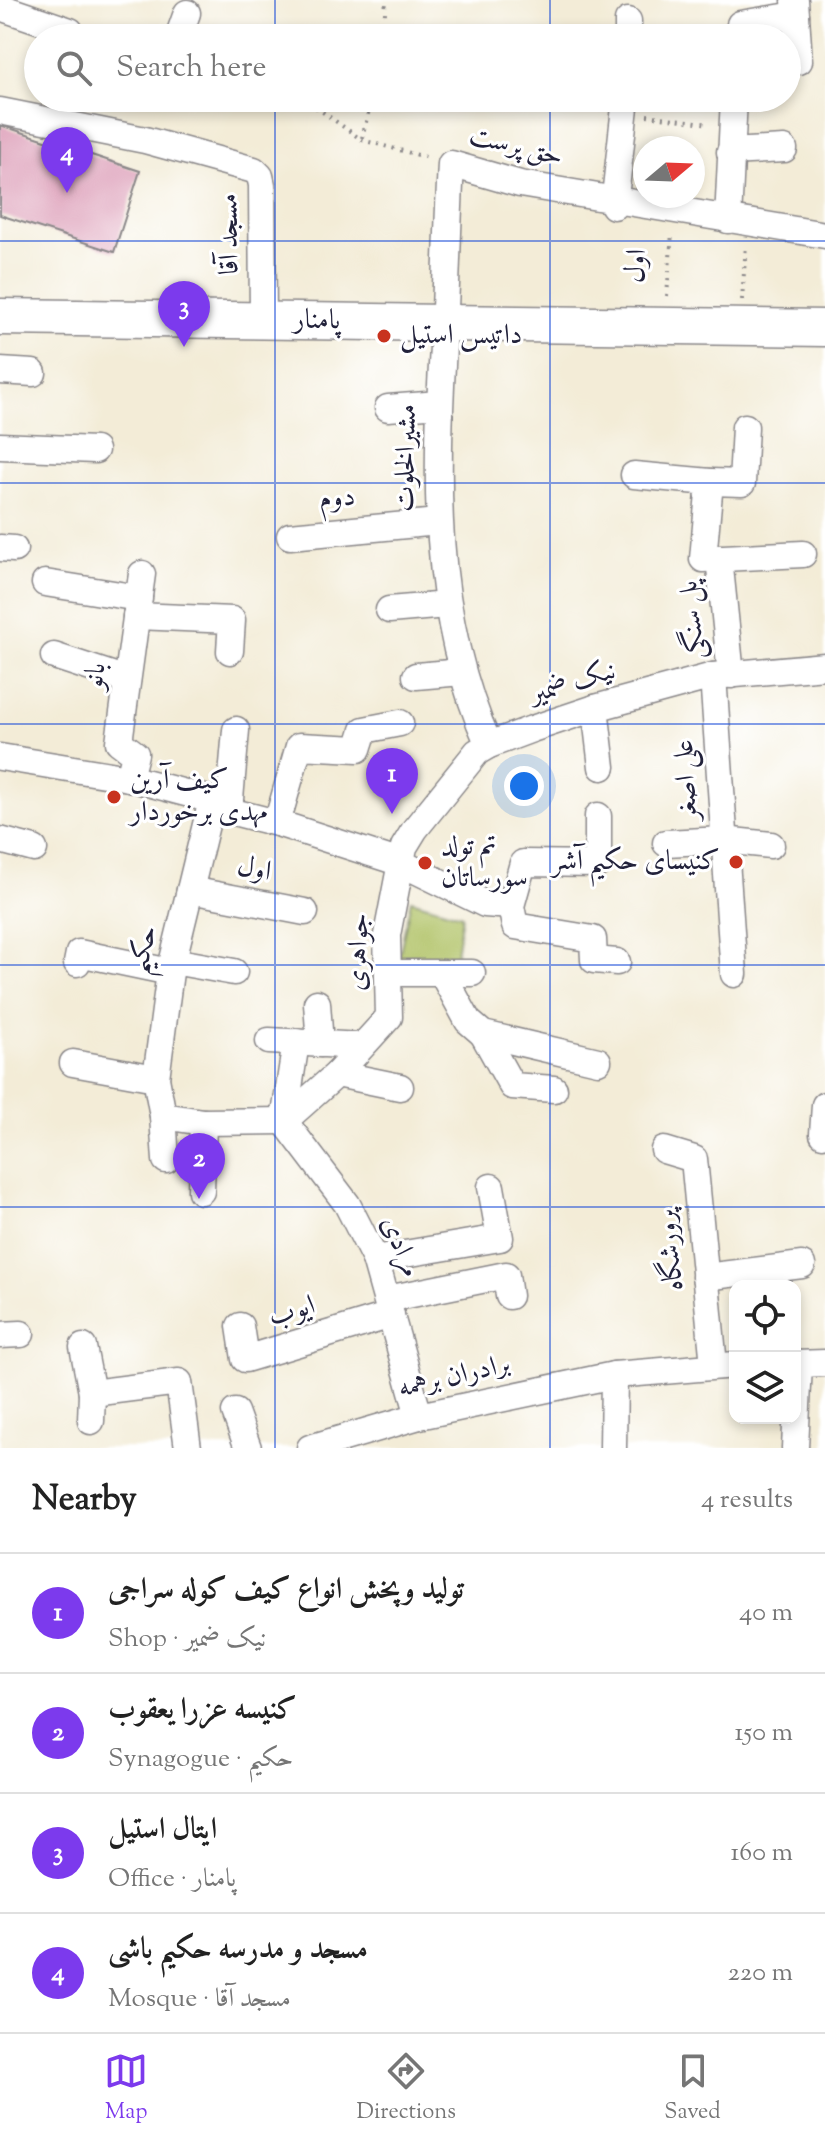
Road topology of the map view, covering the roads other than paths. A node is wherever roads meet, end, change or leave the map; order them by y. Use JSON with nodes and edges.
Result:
{"nodes":[{"id":1,"x":0,"y":7,"type":"edge"},
{"id":2,"x":796,"y":8,"type":"edge"},
{"id":3,"x":187,"y":13,"type":"dead end"},
{"id":4,"x":741,"y":21,"type":"edge"},
{"id":5,"x":50,"y":24,"type":"edge"},
{"id":6,"x":183,"y":24,"type":"edge"},
{"id":7,"x":0,"y":111,"type":"edge"},
{"id":8,"x":625,"y":112,"type":"edge"},
{"id":9,"x":733,"y":112,"type":"edge"},
{"id":10,"x":731,"y":139,"type":"junction"},
{"id":11,"x":784,"y":149,"type":"dead end"},
{"id":12,"x":451,"y":164,"type":"joint"},
{"id":13,"x":615,"y":203,"type":"junction"},
{"id":14,"x":737,"y":221,"type":"junction"},
{"id":15,"x":825,"y":235,"type":"edge"},
{"id":16,"x":0,"y":317,"type":"edge"},
{"id":17,"x":263,"y":321,"type":"junction"},
{"id":18,"x":444,"y":323,"type":"junction"},
{"id":19,"x":825,"y":328,"type":"edge"},
{"id":20,"x":0,"y":371,"type":"edge"},
{"id":21,"x":33,"y":373,"type":"dead end"},
{"id":22,"x":439,"y":404,"type":"junction"},
{"id":23,"x":388,"y":408,"type":"dead end"},
{"id":24,"x":745,"y":427,"type":"dead end"},
{"id":25,"x":0,"y":446,"type":"edge"},
{"id":26,"x":95,"y":450,"type":"dead end"},
{"id":27,"x":634,"y":475,"type":"dead end"},
{"id":28,"x":710,"y":482,"type":"junction"},
{"id":29,"x":438,"y":522,"type":"junction"},
{"id":30,"x":290,"y":536,"type":"dead end"},
{"id":31,"x":803,"y":554,"type":"dead end"},
{"id":32,"x":719,"y":558,"type":"junction"},
{"id":33,"x":45,"y":583,"type":"dead end"},
{"id":34,"x":139,"y":596,"type":"junction"},
{"id":35,"x":447,"y":605,"type":"junction"},
{"id":36,"x":389,"y":610,"type":"dead end"},
{"id":37,"x":230,"y":651,"type":"dead end"},
{"id":38,"x":54,"y":656,"type":"dead end"},
{"id":39,"x":825,"y":666,"type":"edge"},
{"id":40,"x":462,"y":672,"type":"junction"},
{"id":41,"x":416,"y":676,"type":"dead end"},
{"id":42,"x":722,"y":676,"type":"junction"},
{"id":43,"x":127,"y":680,"type":"junction"},
{"id":44,"x":595,"y":708,"type":"junction"},
{"id":45,"x":400,"y":723,"type":"dead end"},
{"id":46,"x":236,"y":730,"type":"dead end"},
{"id":47,"x":489,"y":745,"type":"junction"},
{"id":48,"x":0,"y":757,"type":"edge"},
{"id":49,"x":602,"y":767,"type":"dead end"},
{"id":50,"x":129,"y":778,"type":"junction"},
{"id":51,"x":221,"y":805,"type":"junction"},
{"id":52,"x":598,"y":816,"type":"dead end"},
{"id":53,"x":277,"y":823,"type":"junction"},
{"id":54,"x":0,"y":840,"type":"edge"},
{"id":55,"x":723,"y":840,"type":"junction"},
{"id":56,"x":666,"y":843,"type":"dead end"},
{"id":57,"x":771,"y":845,"type":"dead end"},
{"id":58,"x":34,"y":849,"type":"dead end"},
{"id":59,"x":401,"y":863,"type":"junction"},
{"id":60,"x":190,"y":890,"type":"junction"},
{"id":61,"x":511,"y":906,"type":"junction"},
{"id":62,"x":305,"y":912,"type":"dead end"},
{"id":63,"x":617,"y":962,"type":"dead end"},
{"id":64,"x":77,"y":963,"type":"dead end"},
{"id":65,"x":171,"y":967,"type":"junction"},
{"id":66,"x":234,"y":972,"type":"dead end"},
{"id":67,"x":388,"y":973,"type":"junction"},
{"id":68,"x":442,"y":973,"type":"junction"},
{"id":69,"x":472,"y":973,"type":"dead end"},
{"id":70,"x":734,"y":974,"type":"dead end"},
{"id":71,"x":317,"y":1003,"type":"dead end"},
{"id":72,"x":483,"y":1034,"type":"junction"},
{"id":73,"x":269,"y":1041,"type":"dead end"},
{"id":74,"x":308,"y":1043,"type":"junction"},
{"id":75,"x":362,"y":1046,"type":"junction"},
{"id":76,"x":598,"y":1061,"type":"dead end"},
{"id":77,"x":73,"y":1063,"type":"dead end"},
{"id":78,"x":337,"y":1074,"type":"junction"},
{"id":79,"x":156,"y":1078,"type":"junction"},
{"id":80,"x":400,"y":1087,"type":"dead end"},
{"id":81,"x":554,"y":1089,"type":"dead end"},
{"id":82,"x":825,"y":1105,"type":"edge"},
{"id":83,"x":163,"y":1116,"type":"junction"},
{"id":84,"x":284,"y":1121,"type":"junction"},
{"id":85,"x":203,"y":1122,"type":"junction"},
{"id":86,"x":823,"y":1134,"type":"dead end"},
{"id":87,"x":664,"y":1150,"type":"dead end"},
{"id":88,"x":166,"y":1160,"type":"dead end"},
{"id":89,"x":491,"y":1187,"type":"dead end"},
{"id":90,"x":201,"y":1191,"type":"dead end"},
{"id":91,"x":375,"y":1259,"type":"junction"},
{"id":92,"x":802,"y":1265,"type":"dead end"},
{"id":93,"x":705,"y":1277,"type":"junction"},
{"id":94,"x":509,"y":1296,"type":"dead end"},
{"id":95,"x":389,"y":1307,"type":"junction"},
{"id":96,"x":240,"y":1326,"type":"dead end"},
{"id":97,"x":83,"y":1347,"type":"dead end"},
{"id":98,"x":806,"y":1364,"type":"edge"},
{"id":99,"x":725,"y":1365,"type":"edge"},
{"id":100,"x":614,"y":1375,"type":"junction"},
{"id":101,"x":92,"y":1393,"type":"junction"},
{"id":102,"x":235,"y":1412,"type":"dead end"},
{"id":103,"x":419,"y":1416,"type":"junction"},
{"id":104,"x":91,"y":1421,"type":"dead end"},
{"id":105,"x":188,"y":1448,"type":"edge"},
{"id":106,"x":248,"y":1448,"type":"edge"},
{"id":107,"x":310,"y":1448,"type":"edge"},
{"id":108,"x":613,"y":1448,"type":"edge"},
{"id":109,"x":795,"y":1448,"type":"edge"}],
"edges":[{"from":1,"to":5,"type":"street"},
{"from":2,"to":4,"type":"street"},
{"from":3,"to":6,"type":"street"},
{"from":7,"to":17,"type":"street","name":"مسجد آقا"},
{"from":8,"to":13,"type":"street"},
{"from":9,"to":10,"type":"street"},
{"from":10,"to":11,"type":"street"},
{"from":10,"to":14,"type":"street"},
{"from":12,"to":13,"type":"street","name":"حق پرست"},
{"from":12,"to":18,"type":"street","name":"مشیرالخلوت"},
{"from":13,"to":14,"type":"street","name":"حق پرست"},
{"from":14,"to":15,"type":"street","name":"حق پرست"},
{"from":16,"to":17,"type":"street","name":"پامنار"},
{"from":17,"to":18,"type":"street","name":"پامنار"},
{"from":18,"to":19,"type":"street","name":"پامنار"},
{"from":18,"to":22,"type":"street","name":"مشیرالخلوت"},
{"from":20,"to":21,"type":"street"},
{"from":22,"to":23,"type":"street"},
{"from":22,"to":29,"type":"street","name":"مشیرالخلوت"},
{"from":24,"to":28,"type":"street"},
{"from":25,"to":26,"type":"street"},
{"from":27,"to":28,"type":"street"},
{"from":28,"to":32,"type":"street","name":"پل سنگی"},
{"from":29,"to":30,"type":"street","name":"دوم"},
{"from":29,"to":35,"type":"street","name":"مشیرالخلوت"},
{"from":31,"to":32,"type":"street","name":"پل سنگی"},
{"from":32,"to":42,"type":"street","name":"پل سنگی"},
{"from":33,"to":34,"type":"street"},
{"from":34,"to":37,"type":"street"},
{"from":34,"to":43,"type":"street","name":"بانو"},
{"from":35,"to":36,"type":"street"},
{"from":35,"to":40,"type":"street","name":"مشیرالخلوت"},
{"from":38,"to":43,"type":"street"},
{"from":39,"to":42,"type":"street","name":"نیک ضمیر"},
{"from":40,"to":41,"type":"street"},
{"from":40,"to":47,"type":"street","name":"مشیرالخلوت"},
{"from":42,"to":44,"type":"street","name":"نیک ضمیر"},
{"from":42,"to":55,"type":"street","name":"علی اصغر"},
{"from":43,"to":50,"type":"street","name":"بانو"},
{"from":44,"to":47,"type":"street","name":"نیک ضمیر"},
{"from":44,"to":49,"type":"street"},
{"from":45,"to":53,"type":"street"},
{"from":46,"to":51,"type":"street","name":"حکیم"},
{"from":47,"to":59,"type":"street","name":"نیک ضمیر"},
{"from":48,"to":50,"type":"street"},
{"from":50,"to":51,"type":"street"},
{"from":51,"to":53,"type":"street"},
{"from":51,"to":60,"type":"street","name":"حکیم"},
{"from":52,"to":61,"type":"street"},
{"from":53,"to":59,"type":"street"},
{"from":54,"to":58,"type":"street"},
{"from":55,"to":56,"type":"street"},
{"from":55,"to":57,"type":"street"},
{"from":55,"to":70,"type":"street","name":"علی اصغر"},
{"from":59,"to":61,"type":"street"},
{"from":59,"to":67,"type":"street","name":"جواهری"},
{"from":60,"to":62,"type":"street","name":"اول"},
{"from":60,"to":65,"type":"street","name":"حکیم"},
{"from":61,"to":63,"type":"street"},
{"from":64,"to":65,"type":"street"},
{"from":65,"to":66,"type":"street"},
{"from":65,"to":79,"type":"street","name":"حکیم"},
{"from":67,"to":68,"type":"street"},
{"from":67,"to":75,"type":"street","name":"جواهری"},
{"from":68,"to":69,"type":"street"},
{"from":68,"to":72,"type":"street"},
{"from":71,"to":74,"type":"street"},
{"from":72,"to":76,"type":"street"},
{"from":72,"to":81,"type":"street"},
{"from":73,"to":74,"type":"street"},
{"from":74,"to":75,"type":"street"},
{"from":74,"to":84,"type":"street"},
{"from":75,"to":78,"type":"street","name":"جواهری"},
{"from":77,"to":79,"type":"street"},
{"from":78,"to":80,"type":"street"},
{"from":78,"to":84,"type":"street","name":"جواهری"},
{"from":79,"to":83,"type":"street","name":"حکیم"},
{"from":82,"to":86,"type":"street"},
{"from":83,"to":85,"type":"street"},
{"from":83,"to":88,"type":"street","name":"حکیم"},
{"from":84,"to":85,"type":"street"},
{"from":84,"to":91,"type":"street","name":"مرادی"},
{"from":85,"to":90,"type":"street"},
{"from":87,"to":93,"type":"street","name":"پرورشگاه"},
{"from":89,"to":91,"type":"street"},
{"from":91,"to":95,"type":"street","name":"مرادی"},
{"from":92,"to":93,"type":"street"},
{"from":93,"to":99,"type":"street","name":"پرورشگاه"},
{"from":94,"to":95,"type":"street"},
{"from":95,"to":96,"type":"street","name":"ایوب"},
{"from":95,"to":103,"type":"street","name":"مرادی"},
{"from":97,"to":101,"type":"street"},
{"from":98,"to":109,"type":"street"},
{"from":99,"to":100,"type":"street","name":"برادران برهمه"},
{"from":100,"to":103,"type":"street","name":"برادران برهمه"},
{"from":100,"to":108,"type":"street"},
{"from":101,"to":104,"type":"street"},
{"from":101,"to":105,"type":"street"},
{"from":102,"to":106,"type":"street"},
{"from":103,"to":107,"type":"street","name":"برادران برهمه"}]}
